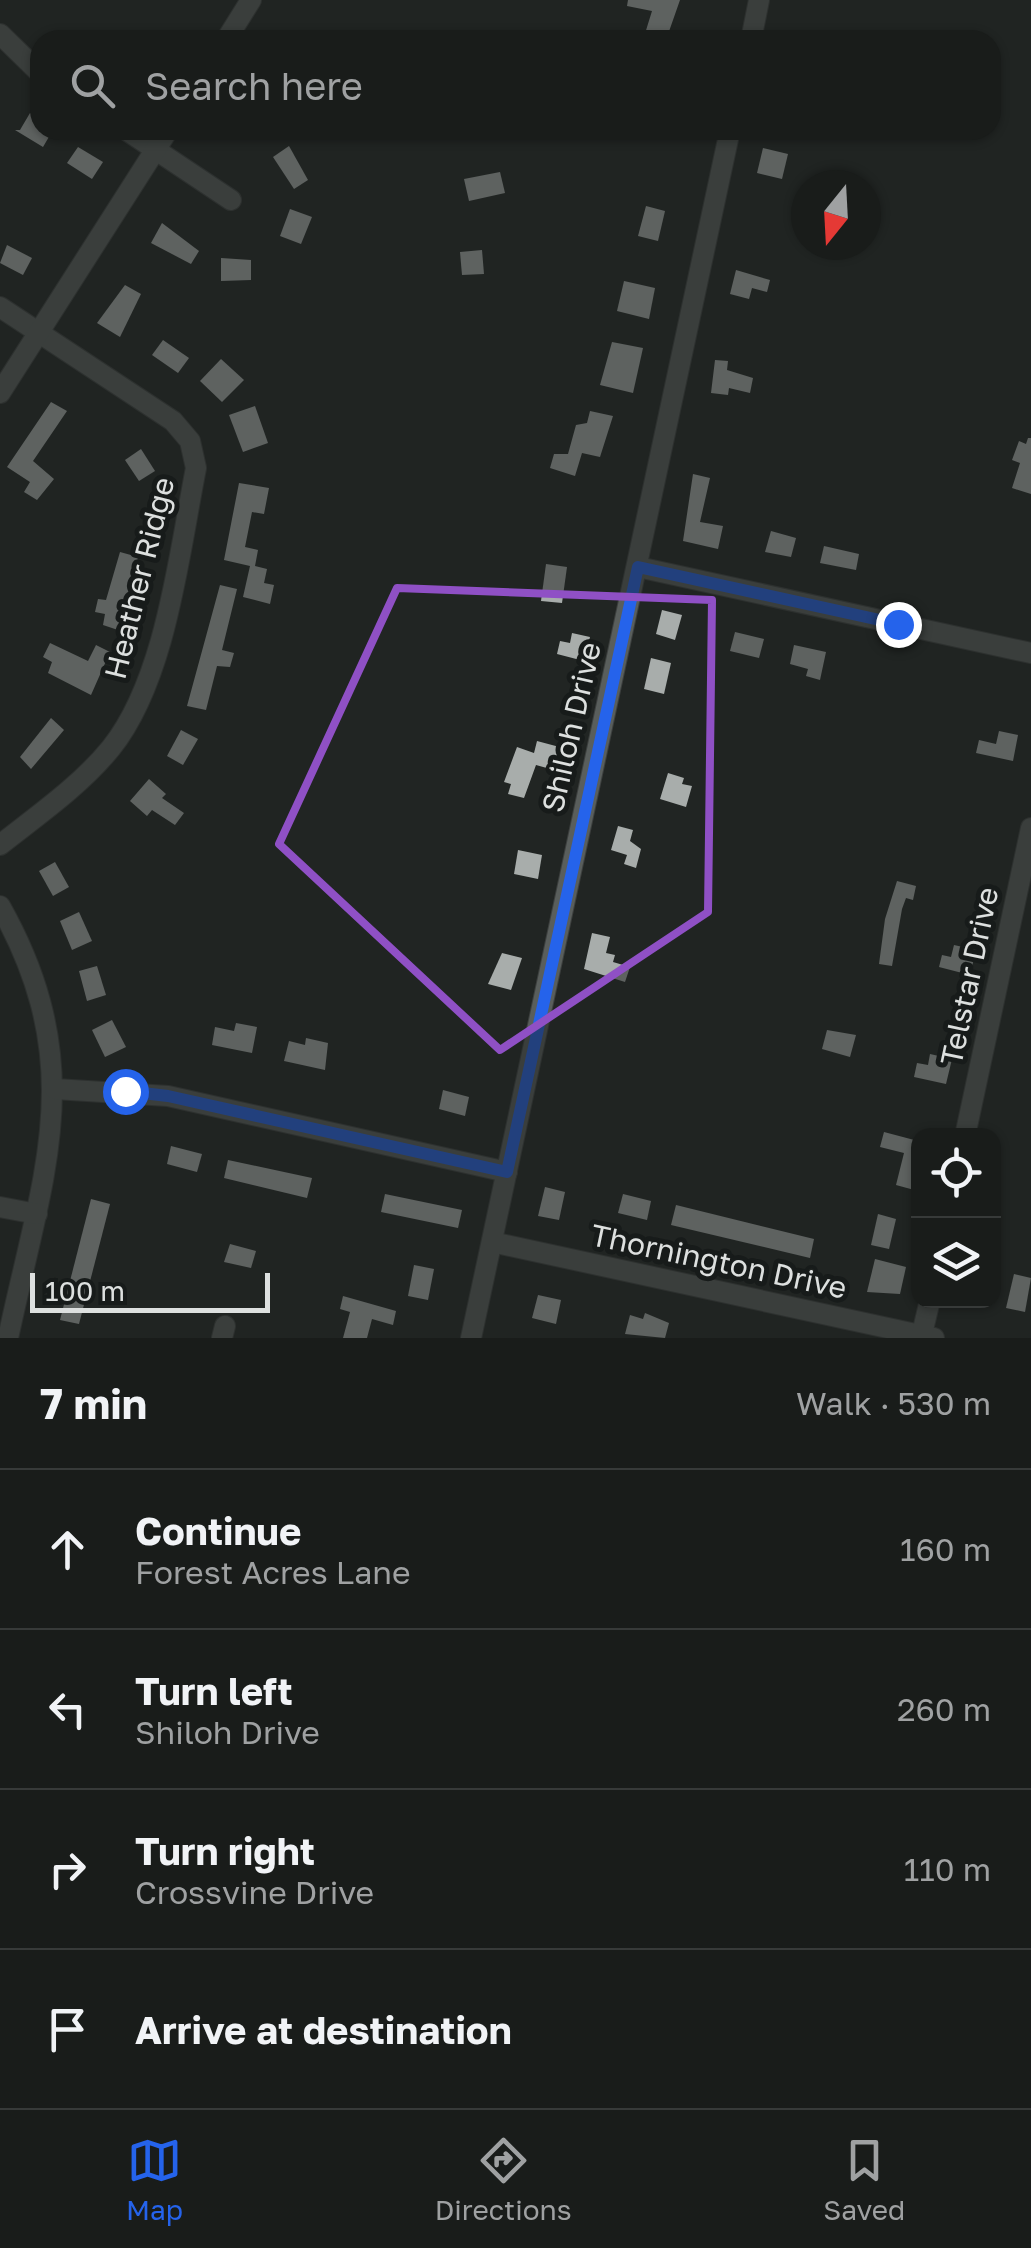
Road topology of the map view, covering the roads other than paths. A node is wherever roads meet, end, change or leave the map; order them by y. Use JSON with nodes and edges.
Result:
{"nodes":[{"id":1,"x":252,"y":0,"type":"edge"},
{"id":2,"x":759,"y":0,"type":"edge"},
{"id":3,"x":232,"y":30,"type":"edge"},
{"id":4,"x":753,"y":30,"type":"edge"},
{"id":5,"x":0,"y":34,"type":"edge"},
{"id":6,"x":30,"y":64,"type":"edge"},
{"id":7,"x":141,"y":140,"type":"edge"},
{"id":8,"x":161,"y":140,"type":"edge"},
{"id":9,"x":728,"y":140,"type":"edge"},
{"id":10,"x":155,"y":149,"type":"junction"},
{"id":11,"x":232,"y":200,"type":"dead end"},
{"id":12,"x":0,"y":307,"type":"edge"},
{"id":13,"x":38,"y":331,"type":"junction"},
{"id":14,"x":0,"y":393,"type":"edge"},
{"id":15,"x":638,"y":567,"type":"junction"},
{"id":16,"x":1031,"y":653,"type":"edge"},
{"id":17,"x":1031,"y":828,"type":"edge"},
{"id":18,"x":0,"y":845,"type":"edge"},
{"id":19,"x":0,"y":906,"type":"edge"},
{"id":20,"x":54,"y":1089,"type":"junction"},
{"id":21,"x":967,"y":1128,"type":"edge"},
{"id":22,"x":507,"y":1172,"type":"junction"},
{"id":23,"x":0,"y":1207,"type":"edge"},
{"id":24,"x":36,"y":1214,"type":"junction"},
{"id":25,"x":492,"y":1242,"type":"junction"},
{"id":26,"x":929,"y":1308,"type":"edge"},
{"id":27,"x":926,"y":1337,"type":"edge"},
{"id":28,"x":8,"y":1338,"type":"edge"},
{"id":29,"x":471,"y":1338,"type":"edge"}],
"edges":[{"from":1,"to":3,"type":"street"},
{"from":2,"to":4,"type":"street"},
{"from":5,"to":6,"type":"street"},
{"from":7,"to":10,"type":"street"},
{"from":8,"to":10,"type":"street"},
{"from":9,"to":15,"type":"street","name":"Shiloh Drive"},
{"from":10,"to":11,"type":"street"},
{"from":10,"to":13,"type":"street"},
{"from":12,"to":13,"type":"street","name":"Heather Ridge"},
{"from":13,"to":14,"type":"street"},
{"from":13,"to":18,"type":"street","name":"Heather Ridge"},
{"from":15,"to":16,"type":"street"},
{"from":15,"to":22,"type":"street","name":"Shiloh Drive"},
{"from":17,"to":21,"type":"street","name":"Telstar Drive"},
{"from":19,"to":20,"type":"street"},
{"from":20,"to":22,"type":"street"},
{"from":20,"to":24,"type":"street"},
{"from":22,"to":25,"type":"street","name":"Shiloh Drive"},
{"from":23,"to":24,"type":"street"},
{"from":24,"to":28,"type":"street"},
{"from":25,"to":27,"type":"street","name":"Thornington Drive"},
{"from":25,"to":29,"type":"street","name":"Shiloh Drive"},
{"from":26,"to":27,"type":"street"}]}
